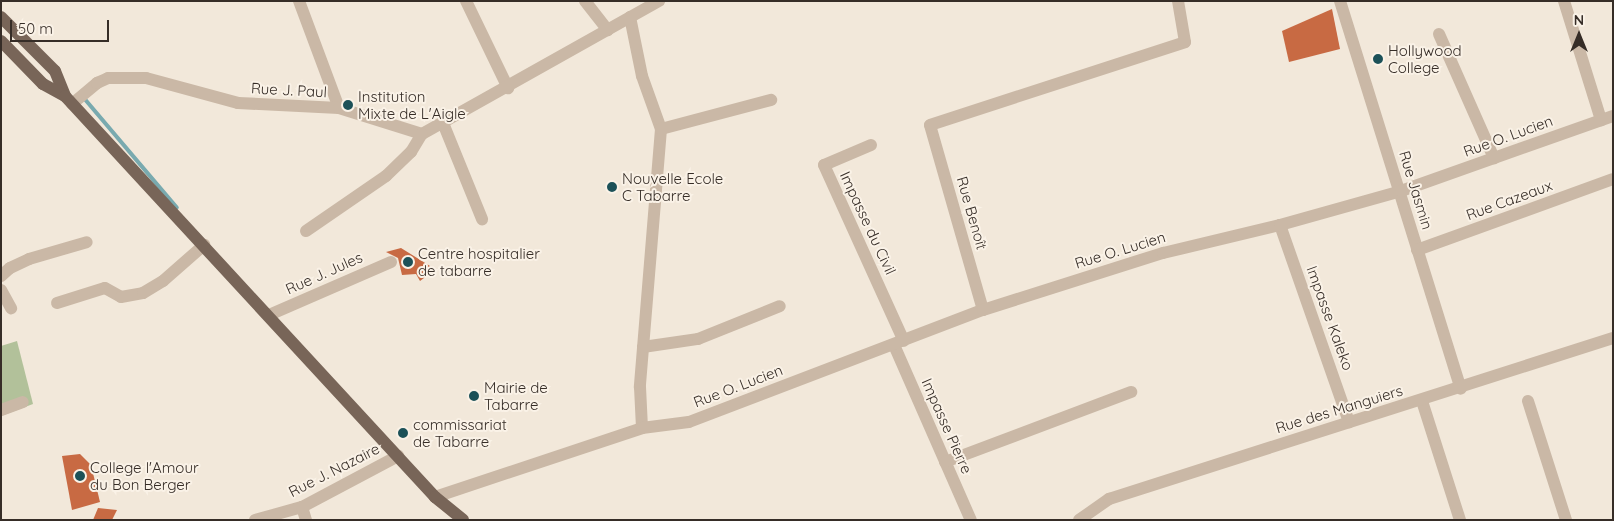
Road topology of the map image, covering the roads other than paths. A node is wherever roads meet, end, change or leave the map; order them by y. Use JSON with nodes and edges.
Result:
{"nodes":[{"id":1,"x":299,"y":1,"type":"edge"},
{"id":2,"x":466,"y":1,"type":"edge"},
{"id":3,"x":584,"y":1,"type":"edge"},
{"id":4,"x":659,"y":1,"type":"edge"},
{"id":5,"x":1178,"y":1,"type":"edge"},
{"id":6,"x":1340,"y":1,"type":"edge"},
{"id":7,"x":1564,"y":1,"type":"edge"},
{"id":8,"x":1,"y":17,"type":"edge"},
{"id":9,"x":630,"y":17,"type":"junction"},
{"id":10,"x":608,"y":30,"type":"junction"},
{"id":11,"x":1439,"y":34,"type":"dead end"},
{"id":12,"x":1,"y":42,"type":"edge"},
{"id":13,"x":508,"y":88,"type":"junction"},
{"id":14,"x":68,"y":100,"type":"junction"},
{"id":15,"x":770,"y":100,"type":"dead end"},
{"id":16,"x":338,"y":108,"type":"junction"},
{"id":17,"x":1607,"y":118,"type":"edge"},
{"id":18,"x":443,"y":123,"type":"junction"},
{"id":19,"x":661,"y":129,"type":"junction"},
{"id":20,"x":422,"y":134,"type":"junction"},
{"id":21,"x":870,"y":145,"type":"dead end"},
{"id":22,"x":1494,"y":158,"type":"junction"},
{"id":23,"x":1613,"y":179,"type":"edge"},
{"id":24,"x":1401,"y":191,"type":"junction"},
{"id":25,"x":482,"y":219,"type":"dead end"},
{"id":26,"x":1280,"y":225,"type":"junction"},
{"id":27,"x":306,"y":231,"type":"dead end"},
{"id":28,"x":86,"y":242,"type":"dead end"},
{"id":29,"x":204,"y":245,"type":"junction"},
{"id":30,"x":1417,"y":250,"type":"junction"},
{"id":31,"x":391,"y":262,"type":"dead end"},
{"id":32,"x":1,"y":276,"type":"edge"},
{"id":33,"x":1,"y":290,"type":"edge"},
{"id":34,"x":56,"y":302,"type":"dead end"},
{"id":35,"x":780,"y":306,"type":"dead end"},
{"id":36,"x":11,"y":308,"type":"dead end"},
{"id":37,"x":983,"y":310,"type":"junction"},
{"id":38,"x":269,"y":315,"type":"junction"},
{"id":39,"x":1613,"y":338,"type":"edge"},
{"id":40,"x":899,"y":343,"type":"junction"},
{"id":41,"x":643,"y":347,"type":"junction"},
{"id":42,"x":1461,"y":389,"type":"junction"},
{"id":43,"x":1131,"y":392,"type":"dead end"},
{"id":44,"x":1422,"y":401,"type":"junction"},
{"id":45,"x":1528,"y":401,"type":"dead end"},
{"id":46,"x":23,"y":402,"type":"dead end"},
{"id":47,"x":1,"y":410,"type":"edge"},
{"id":48,"x":1349,"y":422,"type":"junction"},
{"id":49,"x":642,"y":428,"type":"junction"},
{"id":50,"x":398,"y":456,"type":"junction"},
{"id":51,"x":945,"y":462,"type":"junction"},
{"id":52,"x":435,"y":497,"type":"junction"},
{"id":53,"x":302,"y":507,"type":"junction"},
{"id":54,"x":255,"y":520,"type":"edge"},
{"id":55,"x":306,"y":520,"type":"edge"},
{"id":56,"x":463,"y":520,"type":"edge"},
{"id":57,"x":971,"y":520,"type":"edge"},
{"id":58,"x":1079,"y":520,"type":"edge"},
{"id":59,"x":1460,"y":520,"type":"edge"},
{"id":60,"x":1566,"y":520,"type":"edge"}],
"edges":[{"from":1,"to":16,"type":"street"},
{"from":2,"to":13,"type":"street"},
{"from":3,"to":10,"type":"street"},
{"from":4,"to":9,"type":"street"},
{"from":5,"to":37,"type":"street","name":"Rue Benoît"},
{"from":6,"to":24,"type":"street","name":"Rue Jasmin"},
{"from":7,"to":17,"type":"street"},
{"from":8,"to":14,"type":"main road"},
{"from":9,"to":10,"type":"street"},
{"from":9,"to":19,"type":"street"},
{"from":10,"to":13,"type":"street"},
{"from":11,"to":22,"type":"street"},
{"from":12,"to":14,"type":"main road"},
{"from":13,"to":18,"type":"street"},
{"from":14,"to":16,"type":"street","name":"Rue J. Paul"},
{"from":14,"to":29,"type":"main road"},
{"from":15,"to":19,"type":"street"},
{"from":16,"to":20,"type":"street","name":"Rue J. Paul"},
{"from":17,"to":22,"type":"street","name":"Rue O. Lucien"},
{"from":18,"to":20,"type":"street"},
{"from":18,"to":25,"type":"street"},
{"from":19,"to":41,"type":"street"},
{"from":20,"to":27,"type":"street"},
{"from":21,"to":40,"type":"street","name":"Impasse du Civil"},
{"from":22,"to":24,"type":"street","name":"Rue O. Lucien"},
{"from":23,"to":30,"type":"street","name":"Rue Cazeaux"},
{"from":24,"to":26,"type":"street","name":"Rue O. Lucien"},
{"from":24,"to":30,"type":"street","name":"Rue Jasmin"},
{"from":26,"to":37,"type":"street","name":"Rue O. Lucien"},
{"from":26,"to":48,"type":"street","name":"Impasse Kaleko"},
{"from":28,"to":32,"type":"street"},
{"from":29,"to":34,"type":"street"},
{"from":29,"to":38,"type":"main road"},
{"from":30,"to":42,"type":"street","name":"Rue Jasmin"},
{"from":31,"to":38,"type":"street","name":"Rue J. Jules"},
{"from":33,"to":36,"type":"street"},
{"from":35,"to":41,"type":"street"},
{"from":37,"to":40,"type":"street","name":"Rue O. Lucien"},
{"from":38,"to":50,"type":"main road"},
{"from":39,"to":42,"type":"street","name":"Rue des Manguiers"},
{"from":40,"to":49,"type":"street","name":"Rue O. Lucien"},
{"from":40,"to":51,"type":"street","name":"Impasse Pierre"},
{"from":41,"to":49,"type":"street"},
{"from":42,"to":44,"type":"street","name":"Rue des Manguiers"},
{"from":43,"to":51,"type":"street"},
{"from":44,"to":48,"type":"street","name":"Rue des Manguiers"},
{"from":44,"to":59,"type":"street"},
{"from":45,"to":60,"type":"street"},
{"from":46,"to":47,"type":"street"},
{"from":48,"to":58,"type":"street","name":"Rue des Manguiers"},
{"from":49,"to":52,"type":"street","name":"Rue O. Lucien"},
{"from":50,"to":52,"type":"main road"},
{"from":50,"to":53,"type":"street","name":"Rue J. Nazaire"},
{"from":51,"to":57,"type":"street","name":"Impasse Pierre"},
{"from":52,"to":56,"type":"main road"},
{"from":53,"to":54,"type":"street","name":"Rue J. Nazaire"},
{"from":53,"to":55,"type":"street"}]}
